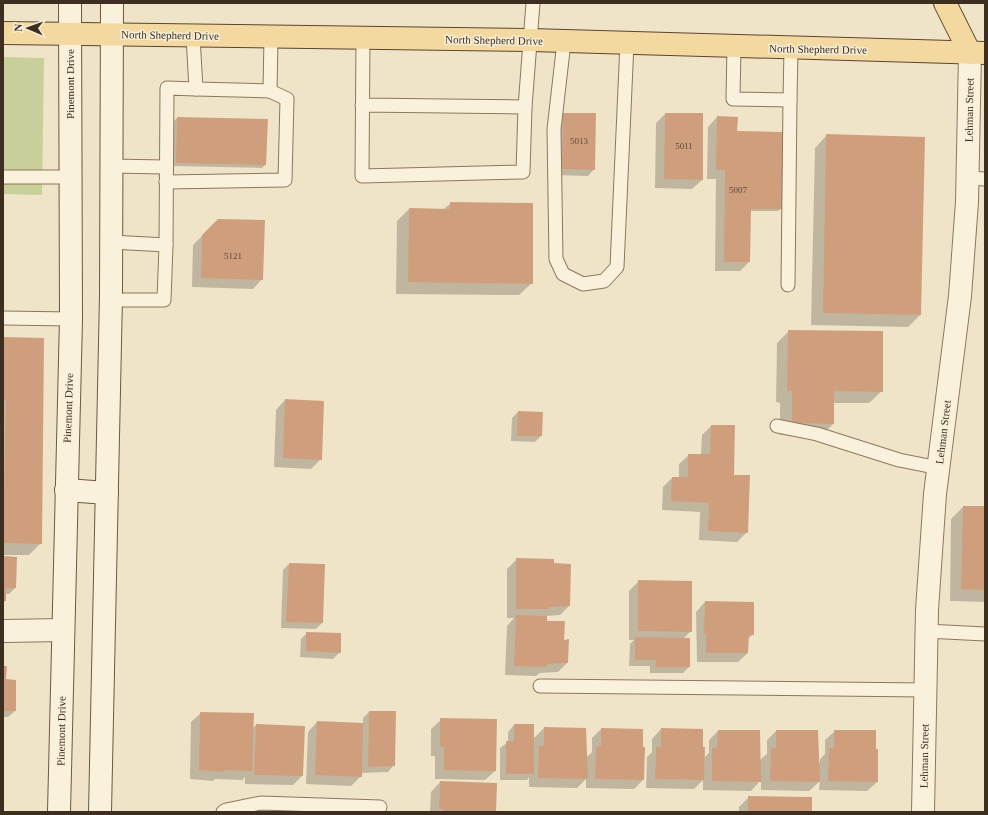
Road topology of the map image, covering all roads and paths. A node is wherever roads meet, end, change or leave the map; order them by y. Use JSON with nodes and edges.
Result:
{"nodes":[{"id":1,"x":70,"y":3,"type":"edge"},
{"id":2,"x":112,"y":3,"type":"edge"},
{"id":3,"x":533,"y":3,"type":"edge"},
{"id":4,"x":945,"y":3,"type":"edge"},
{"id":5,"x":3,"y":33,"type":"edge"},
{"id":6,"x":70,"y":34,"type":"junction"},
{"id":7,"x":111,"y":34,"type":"junction"},
{"id":8,"x":193,"y":36,"type":"junction"},
{"id":9,"x":271,"y":37,"type":"junction"},
{"id":10,"x":362,"y":38,"type":"junction"},
{"id":11,"x":531,"y":40,"type":"junction"},
{"id":12,"x":564,"y":42,"type":"junction"},
{"id":13,"x":627,"y":44,"type":"junction"},
{"id":14,"x":734,"y":47,"type":"junction"},
{"id":15,"x":791,"y":49,"type":"junction"},
{"id":16,"x":978,"y":53,"type":"edge"},
{"id":17,"x":196,"y":89,"type":"junction"},
{"id":18,"x":270,"y":91,"type":"junction"},
{"id":19,"x":790,"y":100,"type":"junction"},
{"id":20,"x":362,"y":105,"type":"junction"},
{"id":21,"x":524,"y":108,"type":"junction"},
{"id":22,"x":111,"y":166,"type":"junction"},
{"id":23,"x":166,"y":167,"type":"junction"},
{"id":24,"x":70,"y":177,"type":"junction"},
{"id":25,"x":3,"y":178,"type":"edge"},
{"id":26,"x":976,"y":179,"type":"edge"},
{"id":27,"x":166,"y":182,"type":"junction"},
{"id":28,"x":111,"y":242,"type":"junction"},
{"id":29,"x":166,"y":246,"type":"junction"},
{"id":30,"x":788,"y":285,"type":"dead end"},
{"id":31,"x":111,"y":300,"type":"junction"},
{"id":32,"x":3,"y":318,"type":"edge"},
{"id":33,"x":71,"y":319,"type":"junction"},
{"id":34,"x":777,"y":426,"type":"dead end"},
{"id":35,"x":939,"y":468,"type":"junction"},
{"id":36,"x":66,"y":490,"type":"junction"},
{"id":37,"x":107,"y":493,"type":"junction"},
{"id":38,"x":63,"y":630,"type":"junction"},
{"id":39,"x":3,"y":631,"type":"edge"},
{"id":40,"x":926,"y":631,"type":"junction"},
{"id":41,"x":985,"y":634,"type":"edge"},
{"id":42,"x":540,"y":686,"type":"dead end"},
{"id":43,"x":925,"y":690,"type":"junction"},
{"id":44,"x":380,"y":807,"type":"dead end"},
{"id":45,"x":59,"y":812,"type":"edge"},
{"id":46,"x":100,"y":812,"type":"edge"},
{"id":47,"x":223,"y":812,"type":"edge"},
{"id":48,"x":923,"y":812,"type":"edge"}],
"edges":[{"from":1,"to":6,"type":"main road","name":"Pinemont Drive"},
{"from":2,"to":7,"type":"main road"},
{"from":3,"to":11,"type":"lane"},
{"from":4,"to":16,"type":"main road"},
{"from":5,"to":6,"type":"main road","name":"North Shepherd Drive"},
{"from":6,"to":7,"type":"main road","name":"North Shepherd Drive"},
{"from":6,"to":24,"type":"main road","name":"Pinemont Drive"},
{"from":7,"to":8,"type":"main road","name":"North Shepherd Drive"},
{"from":7,"to":22,"type":"main road"},
{"from":8,"to":9,"type":"main road","name":"North Shepherd Drive"},
{"from":8,"to":17,"type":"lane"},
{"from":9,"to":10,"type":"main road","name":"North Shepherd Drive"},
{"from":9,"to":18,"type":"lane"},
{"from":10,"to":11,"type":"main road","name":"North Shepherd Drive"},
{"from":10,"to":20,"type":"lane"},
{"from":11,"to":12,"type":"main road","name":"North Shepherd Drive"},
{"from":11,"to":21,"type":"lane"},
{"from":12,"to":13,"type":"main road","name":"North Shepherd Drive"},
{"from":12,"to":13,"type":"lane"},
{"from":13,"to":14,"type":"main road","name":"North Shepherd Drive"},
{"from":14,"to":15,"type":"main road","name":"North Shepherd Drive"},
{"from":14,"to":19,"type":"lane"},
{"from":15,"to":16,"type":"main road","name":"North Shepherd Drive"},
{"from":15,"to":19,"type":"lane"},
{"from":16,"to":26,"type":"main road","name":"Lehman Street"},
{"from":17,"to":18,"type":"lane"},
{"from":17,"to":23,"type":"lane"},
{"from":18,"to":27,"type":"lane"},
{"from":19,"to":30,"type":"lane"},
{"from":20,"to":21,"type":"lane"},
{"from":20,"to":21,"type":"lane"},
{"from":22,"to":23,"type":"lane"},
{"from":22,"to":28,"type":"main road"},
{"from":23,"to":27,"type":"lane"},
{"from":24,"to":25,"type":"lane"},
{"from":24,"to":33,"type":"main road","name":"Pinemont Drive"},
{"from":26,"to":35,"type":"main road","name":"Lehman Street"},
{"from":27,"to":29,"type":"lane"},
{"from":28,"to":29,"type":"lane"},
{"from":28,"to":31,"type":"main road"},
{"from":29,"to":31,"type":"lane"},
{"from":31,"to":37,"type":"main road"},
{"from":32,"to":33,"type":"lane"},
{"from":33,"to":36,"type":"main road","name":"Pinemont Drive"},
{"from":34,"to":35,"type":"lane"},
{"from":35,"to":40,"type":"main road","name":"Lehman Street"},
{"from":36,"to":37,"type":"main road"},
{"from":36,"to":38,"type":"main road","name":"Pinemont Drive"},
{"from":37,"to":46,"type":"main road"},
{"from":38,"to":39,"type":"main road"},
{"from":38,"to":45,"type":"main road","name":"Pinemont Drive"},
{"from":40,"to":41,"type":"lane"},
{"from":40,"to":43,"type":"main road","name":"Lehman Street"},
{"from":42,"to":43,"type":"lane"},
{"from":43,"to":48,"type":"main road","name":"Lehman Street"},
{"from":44,"to":47,"type":"lane"}]}
